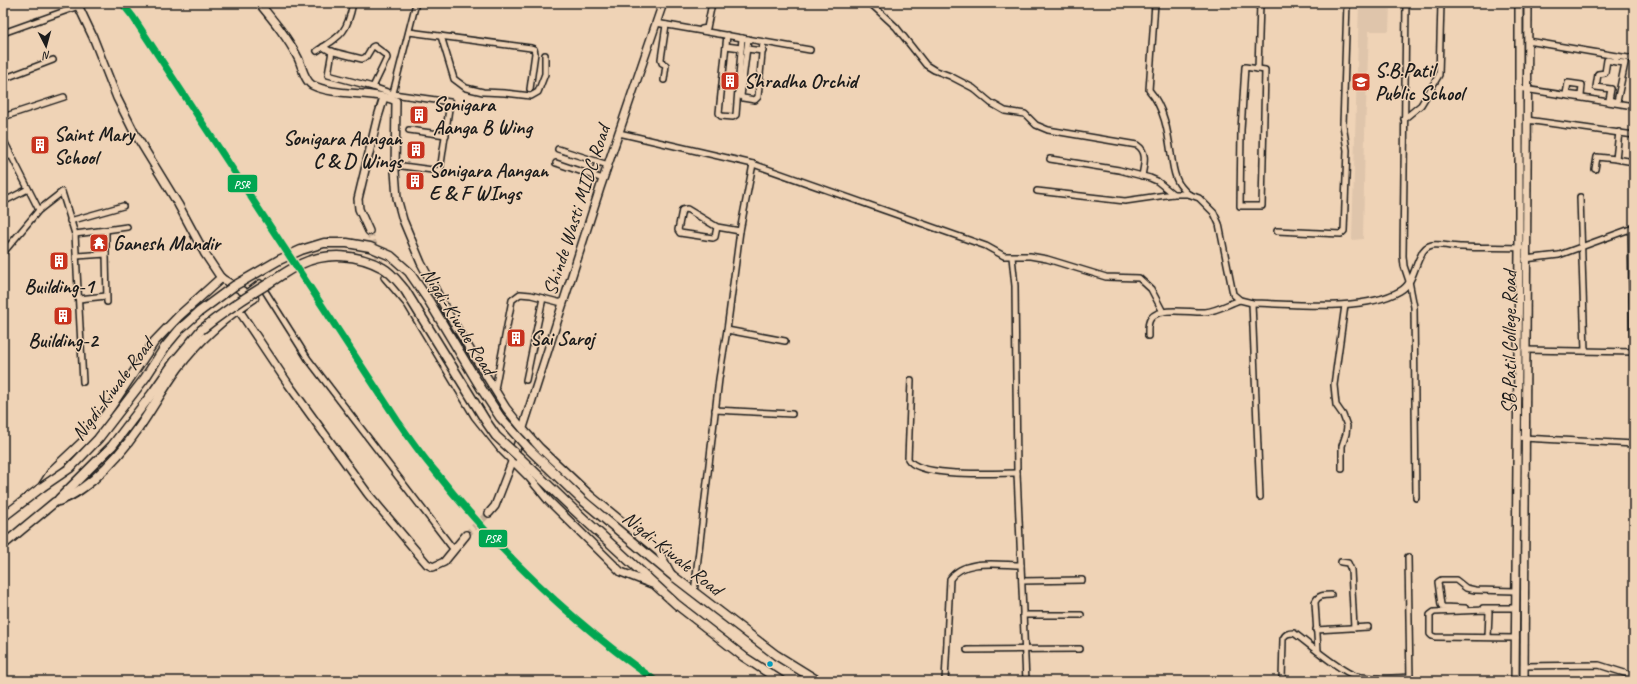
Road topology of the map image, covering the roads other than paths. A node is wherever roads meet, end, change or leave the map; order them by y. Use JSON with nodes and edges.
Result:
{"nodes":[{"id":1,"x":353,"y":3,"type":"edge"},
{"id":2,"x":416,"y":3,"type":"edge"},
{"id":3,"x":663,"y":3,"type":"edge"},
{"id":4,"x":712,"y":3,"type":"edge"},
{"id":5,"x":870,"y":3,"type":"edge"},
{"id":6,"x":1155,"y":3,"type":"edge"},
{"id":7,"x":1260,"y":3,"type":"edge"},
{"id":8,"x":1346,"y":3,"type":"edge"},
{"id":9,"x":1406,"y":3,"type":"edge"},
{"id":10,"x":1441,"y":3,"type":"edge"},
{"id":11,"x":1519,"y":3,"type":"edge"},
{"id":12,"x":1528,"y":3,"type":"edge"},
{"id":13,"x":263,"y":4,"type":"edge"},
{"id":14,"x":78,"y":5,"type":"edge"},
{"id":15,"x":657,"y":22,"type":"junction"},
{"id":16,"x":666,"y":25,"type":"junction"},
{"id":17,"x":409,"y":32,"type":"junction"},
{"id":18,"x":3,"y":33,"type":"edge"},
{"id":19,"x":727,"y":35,"type":"junction"},
{"id":20,"x":441,"y":36,"type":"junction"},
{"id":21,"x":745,"y":39,"type":"junction"},
{"id":22,"x":1528,"y":41,"type":"junction"},
{"id":23,"x":764,"y":42,"type":"junction"},
{"id":24,"x":726,"y":46,"type":"junction"},
{"id":25,"x":323,"y":47,"type":"junction"},
{"id":26,"x":744,"y":48,"type":"junction"},
{"id":27,"x":810,"y":50,"type":"dead end"},
{"id":28,"x":317,"y":51,"type":"dead end"},
{"id":29,"x":332,"y":51,"type":"junction"},
{"id":30,"x":762,"y":51,"type":"junction"},
{"id":31,"x":545,"y":55,"type":"dead end"},
{"id":32,"x":1616,"y":56,"type":"junction"},
{"id":33,"x":1634,"y":58,"type":"edge"},
{"id":34,"x":53,"y":60,"type":"dead end"},
{"id":35,"x":1616,"y":62,"type":"junction"},
{"id":36,"x":1258,"y":69,"type":"junction"},
{"id":37,"x":3,"y":79,"type":"edge"},
{"id":38,"x":664,"y":80,"type":"dead end"},
{"id":39,"x":373,"y":87,"type":"junction"},
{"id":40,"x":1518,"y":88,"type":"junction"},
{"id":41,"x":530,"y":89,"type":"dead end"},
{"id":42,"x":1527,"y":89,"type":"junction"},
{"id":43,"x":64,"y":97,"type":"dead end"},
{"id":44,"x":384,"y":97,"type":"junction"},
{"id":45,"x":393,"y":97,"type":"junction"},
{"id":46,"x":1609,"y":101,"type":"junction"},
{"id":47,"x":1617,"y":102,"type":"junction"},
{"id":48,"x":1634,"y":106,"type":"edge"},
{"id":49,"x":3,"y":117,"type":"edge"},
{"id":50,"x":1404,"y":119,"type":"junction"},
{"id":51,"x":1527,"y":120,"type":"junction"},
{"id":52,"x":409,"y":130,"type":"dead end"},
{"id":53,"x":1619,"y":132,"type":"junction"},
{"id":54,"x":619,"y":133,"type":"junction"},
{"id":55,"x":1634,"y":134,"type":"edge"},
{"id":56,"x":446,"y":135,"type":"junction"},
{"id":57,"x":3,"y":139,"type":"edge"},
{"id":58,"x":558,"y":149,"type":"dead end"},
{"id":59,"x":11,"y":155,"type":"junction"},
{"id":60,"x":1050,"y":158,"type":"dead end"},
{"id":61,"x":3,"y":159,"type":"edge"},
{"id":62,"x":1616,"y":159,"type":"junction"},
{"id":63,"x":598,"y":162,"type":"junction"},
{"id":64,"x":1634,"y":162,"type":"edge"},
{"id":65,"x":556,"y":163,"type":"dead end"},
{"id":66,"x":753,"y":164,"type":"junction"},
{"id":67,"x":395,"y":165,"type":"junction"},
{"id":68,"x":608,"y":165,"type":"junction"},
{"id":69,"x":1595,"y":169,"type":"dead end"},
{"id":70,"x":594,"y":176,"type":"junction"},
{"id":71,"x":1142,"y":176,"type":"junction"},
{"id":72,"x":603,"y":179,"type":"junction"},
{"id":73,"x":28,"y":189,"type":"junction"},
{"id":74,"x":1037,"y":190,"type":"dead end"},
{"id":75,"x":1173,"y":194,"type":"junction"},
{"id":76,"x":1188,"y":194,"type":"junction"},
{"id":77,"x":1580,"y":197,"type":"dead end"},
{"id":78,"x":3,"y":202,"type":"edge"},
{"id":79,"x":123,"y":206,"type":"dead end"},
{"id":80,"x":40,"y":210,"type":"junction"},
{"id":81,"x":70,"y":221,"type":"junction"},
{"id":82,"x":126,"y":227,"type":"dead end"},
{"id":83,"x":717,"y":227,"type":"junction"},
{"id":84,"x":1632,"y":228,"type":"edge"},
{"id":85,"x":106,"y":230,"type":"junction"},
{"id":86,"x":369,"y":231,"type":"tunnel mouth"},
{"id":87,"x":740,"y":231,"type":"junction"},
{"id":88,"x":1277,"y":231,"type":"dead end"},
{"id":89,"x":75,"y":234,"type":"junction"},
{"id":90,"x":1582,"y":247,"type":"junction"},
{"id":91,"x":1522,"y":248,"type":"junction"},
{"id":92,"x":3,"y":253,"type":"edge"},
{"id":93,"x":106,"y":254,"type":"junction"},
{"id":94,"x":77,"y":256,"type":"junction"},
{"id":95,"x":1012,"y":257,"type":"junction"},
{"id":96,"x":1526,"y":259,"type":"junction"},
{"id":97,"x":1632,"y":260,"type":"edge"},
{"id":98,"x":385,"y":277,"type":"tunnel mouth"},
{"id":99,"x":221,"y":278,"type":"junction"},
{"id":100,"x":1410,"y":281,"type":"junction"},
{"id":101,"x":246,"y":293,"type":"junction"},
{"id":102,"x":254,"y":298,"type":"joint"},
{"id":103,"x":543,"y":298,"type":"junction"},
{"id":104,"x":78,"y":299,"type":"junction"},
{"id":105,"x":1240,"y":300,"type":"junction"},
{"id":106,"x":562,"y":303,"type":"junction"},
{"id":107,"x":1252,"y":303,"type":"junction"},
{"id":108,"x":1344,"y":305,"type":"junction"},
{"id":109,"x":238,"y":309,"type":"junction"},
{"id":110,"x":1162,"y":312,"type":"junction"},
{"id":111,"x":728,"y":330,"type":"junction"},
{"id":112,"x":1148,"y":336,"type":"dead end"},
{"id":113,"x":785,"y":341,"type":"dead end"},
{"id":114,"x":1525,"y":350,"type":"junction"},
{"id":115,"x":1585,"y":351,"type":"junction"},
{"id":116,"x":1633,"y":352,"type":"edge"},
{"id":117,"x":526,"y":380,"type":"dead end"},
{"id":118,"x":911,"y":380,"type":"dead end"},
{"id":119,"x":83,"y":382,"type":"dead end"},
{"id":120,"x":494,"y":389,"type":"junction"},
{"id":121,"x":715,"y":410,"type":"junction"},
{"id":122,"x":792,"y":414,"type":"dead end"},
{"id":123,"x":522,"y":428,"type":"junction"},
{"id":124,"x":1517,"y":437,"type":"junction"},
{"id":125,"x":1526,"y":438,"type":"junction"},
{"id":126,"x":1634,"y":444,"type":"edge"},
{"id":127,"x":512,"y":462,"type":"junction"},
{"id":128,"x":1342,"y":469,"type":"dead end"},
{"id":129,"x":1017,"y":473,"type":"junction"},
{"id":130,"x":42,"y":487,"type":"junction"},
{"id":131,"x":1260,"y":497,"type":"dead end"},
{"id":132,"x":1416,"y":498,"type":"dead end"},
{"id":133,"x":55,"y":502,"type":"junction"},
{"id":134,"x":489,"y":513,"type":"tunnel mouth"},
{"id":135,"x":3,"y":517,"type":"edge"},
{"id":136,"x":466,"y":535,"type":"tunnel mouth"},
{"id":137,"x":3,"y":544,"type":"edge"},
{"id":138,"x":454,"y":550,"type":"junction"},
{"id":139,"x":1408,"y":557,"type":"dead end"},
{"id":140,"x":1341,"y":562,"type":"dead end"},
{"id":141,"x":1021,"y":565,"type":"junction"},
{"id":142,"x":673,"y":576,"type":"junction"},
{"id":143,"x":1082,"y":580,"type":"dead end"},
{"id":144,"x":1022,"y":581,"type":"junction"},
{"id":145,"x":656,"y":585,"type":"junction"},
{"id":146,"x":1516,"y":591,"type":"junction"},
{"id":147,"x":694,"y":593,"type":"junction"},
{"id":148,"x":1331,"y":595,"type":"dead end"},
{"id":149,"x":1516,"y":608,"type":"junction"},
{"id":150,"x":1023,"y":615,"type":"junction"},
{"id":151,"x":1081,"y":615,"type":"dead end"},
{"id":152,"x":1368,"y":627,"type":"dead end"},
{"id":153,"x":1354,"y":628,"type":"junction"},
{"id":154,"x":1316,"y":630,"type":"junction"},
{"id":155,"x":1488,"y":637,"type":"junction"},
{"id":156,"x":1516,"y":638,"type":"junction"},
{"id":157,"x":1080,"y":648,"type":"dead end"},
{"id":158,"x":967,"y":650,"type":"dead end"},
{"id":159,"x":1025,"y":650,"type":"junction"},
{"id":160,"x":1318,"y":651,"type":"junction"},
{"id":161,"x":1524,"y":666,"type":"junction"},
{"id":162,"x":1634,"y":676,"type":"edge"},
{"id":163,"x":1410,"y":679,"type":"edge"},
{"id":164,"x":781,"y":681,"type":"edge"},
{"id":165,"x":818,"y":681,"type":"edge"},
{"id":166,"x":945,"y":681,"type":"edge"},
{"id":167,"x":1026,"y":681,"type":"edge"},
{"id":168,"x":1282,"y":681,"type":"edge"},
{"id":169,"x":1515,"y":681,"type":"edge"},
{"id":170,"x":1524,"y":681,"type":"edge"}],
"edges":[{"from":1,"to":25,"type":"street"},
{"from":2,"to":17,"type":"street"},
{"from":3,"to":15,"type":"street","name":"Shinde Wasti MIDC Road"},
{"from":4,"to":15,"type":"street"},
{"from":5,"to":71,"type":"street"},
{"from":6,"to":76,"type":"street"},
{"from":7,"to":36,"type":"street"},
{"from":8,"to":88,"type":"street"},
{"from":9,"to":50,"type":"street"},
{"from":10,"to":50,"type":"street"},
{"from":11,"to":40,"type":"street","name":"SB Patil College Road"},
{"from":12,"to":22,"type":"street","name":"SB Patil College Road"},
{"from":13,"to":44,"type":"street"},
{"from":14,"to":18,"type":"street"},
{"from":14,"to":99,"type":"street"},
{"from":15,"to":16,"type":"street"},
{"from":15,"to":54,"type":"street","name":"Shinde Wasti MIDC Road"},
{"from":16,"to":19,"type":"street"},
{"from":16,"to":38,"type":"street"},
{"from":17,"to":20,"type":"street"},
{"from":17,"to":45,"type":"street"},
{"from":19,"to":21,"type":"street"},
{"from":19,"to":24,"type":"street"},
{"from":20,"to":31,"type":"street"},
{"from":20,"to":41,"type":"street"},
{"from":21,"to":23,"type":"street"},
{"from":21,"to":26,"type":"street"},
{"from":22,"to":32,"type":"street"},
{"from":22,"to":42,"type":"street","name":"SB Patil College Road"},
{"from":23,"to":27,"type":"street"},
{"from":23,"to":30,"type":"street"},
{"from":24,"to":26,"type":"street"},
{"from":24,"to":26,"type":"street"},
{"from":25,"to":28,"type":"street"},
{"from":25,"to":29,"type":"street"},
{"from":26,"to":30,"type":"street"},
{"from":26,"to":30,"type":"street"},
{"from":29,"to":39,"type":"street"},
{"from":29,"to":39,"type":"street"},
{"from":32,"to":33,"type":"street"},
{"from":32,"to":35,"type":"street"},
{"from":34,"to":37,"type":"street"},
{"from":35,"to":46,"type":"street"},
{"from":35,"to":47,"type":"street"},
{"from":36,"to":36,"type":"street"},
{"from":39,"to":45,"type":"street"},
{"from":40,"to":42,"type":"street"},
{"from":40,"to":91,"type":"street","name":"SB Patil College Road"},
{"from":42,"to":46,"type":"street"},
{"from":42,"to":51,"type":"street","name":"SB Patil College Road"},
{"from":43,"to":49,"type":"street"},
{"from":44,"to":45,"type":"street"},
{"from":44,"to":86,"type":"street"},
{"from":45,"to":56,"type":"street"},
{"from":45,"to":67,"type":"street"},
{"from":46,"to":47,"type":"street"},
{"from":47,"to":48,"type":"street"},
{"from":50,"to":100,"type":"street"},
{"from":51,"to":53,"type":"street"},
{"from":51,"to":91,"type":"street","name":"SB Patil College Road"},
{"from":52,"to":56,"type":"street"},
{"from":53,"to":55,"type":"street"},
{"from":53,"to":62,"type":"street"},
{"from":54,"to":66,"type":"street"},
{"from":54,"to":68,"type":"street","name":"Shinde Wasti MIDC Road"},
{"from":56,"to":67,"type":"street"},
{"from":57,"to":59,"type":"street"},
{"from":58,"to":63,"type":"street"},
{"from":59,"to":61,"type":"street"},
{"from":59,"to":73,"type":"street"},
{"from":60,"to":71,"type":"street"},
{"from":62,"to":64,"type":"street"},
{"from":62,"to":69,"type":"street"},
{"from":63,"to":68,"type":"street"},
{"from":63,"to":70,"type":"street"},
{"from":65,"to":70,"type":"street"},
{"from":66,"to":87,"type":"street"},
{"from":66,"to":95,"type":"street"},
{"from":67,"to":120,"type":"street"},
{"from":68,"to":72,"type":"street","name":"Shinde Wasti MIDC Road"},
{"from":70,"to":72,"type":"street"},
{"from":71,"to":75,"type":"street"},
{"from":72,"to":106,"type":"street","name":"Shinde Wasti MIDC Road"},
{"from":73,"to":78,"type":"street"},
{"from":73,"to":80,"type":"street"},
{"from":74,"to":75,"type":"street"},
{"from":75,"to":76,"type":"street"},
{"from":76,"to":105,"type":"street"},
{"from":77,"to":90,"type":"street"},
{"from":79,"to":81,"type":"street"},
{"from":80,"to":81,"type":"street"},
{"from":80,"to":92,"type":"street"},
{"from":81,"to":89,"type":"street"},
{"from":82,"to":85,"type":"street"},
{"from":83,"to":83,"type":"street"},
{"from":83,"to":87,"type":"street"},
{"from":84,"to":90,"type":"street"},
{"from":84,"to":97,"type":"street"},
{"from":85,"to":89,"type":"street"},
{"from":85,"to":93,"type":"street"},
{"from":87,"to":111,"type":"street"},
{"from":89,"to":94,"type":"street"},
{"from":90,"to":96,"type":"street"},
{"from":90,"to":115,"type":"street"},
{"from":91,"to":96,"type":"street","name":"SB Patil College Road"},
{"from":91,"to":100,"type":"street"},
{"from":91,"to":124,"type":"street","name":"SB Patil College Road"},
{"from":93,"to":94,"type":"street"},
{"from":93,"to":104,"type":"street"},
{"from":94,"to":104,"type":"street"},
{"from":95,"to":110,"type":"street"},
{"from":95,"to":129,"type":"street"},
{"from":96,"to":114,"type":"street","name":"SB Patil College Road"},
{"from":97,"to":116,"type":"street"},
{"from":98,"to":127,"type":"street"},
{"from":99,"to":101,"type":"street"},
{"from":99,"to":130,"type":"main road"},
{"from":100,"to":108,"type":"street"},
{"from":100,"to":132,"type":"street"},
{"from":101,"to":102,"type":"street"},
{"from":101,"to":138,"type":"street"},
{"from":102,"to":109,"type":"main road"},
{"from":103,"to":106,"type":"street"},
{"from":103,"to":117,"type":"street"},
{"from":103,"to":120,"type":"street"},
{"from":104,"to":119,"type":"street"},
{"from":105,"to":107,"type":"street"},
{"from":105,"to":110,"type":"street"},
{"from":106,"to":123,"type":"street","name":"Shinde Wasti MIDC Road"},
{"from":107,"to":108,"type":"street"},
{"from":107,"to":131,"type":"street"},
{"from":108,"to":128,"type":"street"},
{"from":109,"to":133,"type":"main road"},
{"from":109,"to":138,"type":"street"},
{"from":110,"to":112,"type":"street"},
{"from":111,"to":113,"type":"street"},
{"from":111,"to":121,"type":"street"},
{"from":114,"to":115,"type":"street"},
{"from":114,"to":125,"type":"street","name":"SB Patil College Road"},
{"from":115,"to":116,"type":"street"},
{"from":118,"to":129,"type":"street"},
{"from":120,"to":123,"type":"street"},
{"from":121,"to":122,"type":"street"},
{"from":121,"to":147,"type":"street"},
{"from":123,"to":127,"type":"street","name":"Shinde Wasti MIDC Road"},
{"from":123,"to":142,"type":"street"},
{"from":124,"to":125,"type":"street"},
{"from":124,"to":146,"type":"street","name":"SB Patil College Road"},
{"from":125,"to":126,"type":"street"},
{"from":125,"to":161,"type":"street","name":"SB Patil College Road"},
{"from":127,"to":134,"type":"street","name":"Shinde Wasti MIDC Road"},
{"from":127,"to":145,"type":"street"},
{"from":129,"to":141,"type":"street"},
{"from":130,"to":135,"type":"main road","name":"Nigdi-Kiwale Road"},
{"from":130,"to":142,"type":"main road","name":"Nigdi-Kiwale Road","bridge":true},
{"from":133,"to":137,"type":"main road"},
{"from":133,"to":145,"type":"main road","name":"Nigdi-Kiwale Road","bridge":true},
{"from":136,"to":138,"type":"street"},
{"from":139,"to":163,"type":"street"},
{"from":140,"to":153,"type":"street"},
{"from":141,"to":144,"type":"street"},
{"from":141,"to":166,"type":"street"},
{"from":142,"to":147,"type":"main road","name":"Nigdi-Kiwale Road"},
{"from":143,"to":144,"type":"street"},
{"from":144,"to":150,"type":"street"},
{"from":145,"to":164,"type":"main road","name":"Nigdi-Kiwale Road"},
{"from":146,"to":149,"type":"street","name":"SB Patil College Road"},
{"from":146,"to":149,"type":"street"},
{"from":147,"to":165,"type":"main road","name":"Nigdi-Kiwale Road"},
{"from":148,"to":154,"type":"street"},
{"from":149,"to":156,"type":"street","name":"SB Patil College Road"},
{"from":150,"to":151,"type":"street"},
{"from":150,"to":159,"type":"street"},
{"from":152,"to":153,"type":"street"},
{"from":153,"to":154,"type":"street"},
{"from":154,"to":160,"type":"street"},
{"from":155,"to":155,"type":"street"},
{"from":155,"to":156,"type":"street"},
{"from":156,"to":169,"type":"street","name":"SB Patil College Road"},
{"from":157,"to":159,"type":"street"},
{"from":158,"to":159,"type":"street"},
{"from":159,"to":167,"type":"street"},
{"from":160,"to":163,"type":"street"},
{"from":160,"to":168,"type":"street"},
{"from":161,"to":162,"type":"street"},
{"from":161,"to":170,"type":"street","name":"SB Patil College Road"}]}
